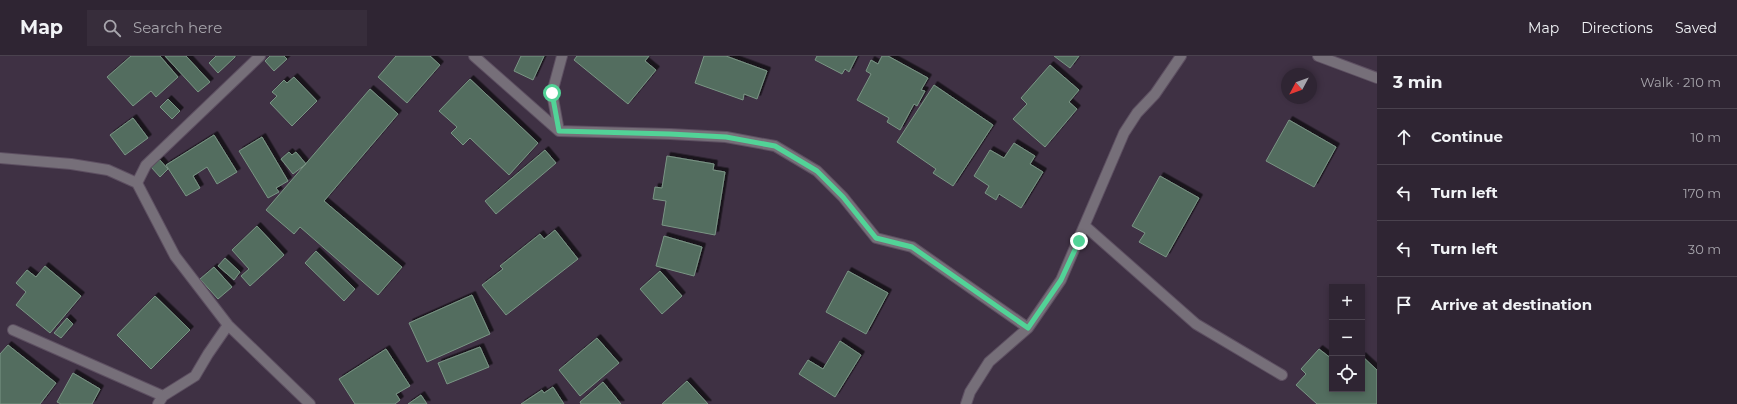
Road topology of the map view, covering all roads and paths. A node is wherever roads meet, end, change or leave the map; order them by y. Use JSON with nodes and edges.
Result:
{"nodes":[{"id":1,"x":260,"y":56,"type":"edge"},
{"id":2,"x":474,"y":56,"type":"edge"},
{"id":3,"x":562,"y":56,"type":"edge"},
{"id":4,"x":1181,"y":56,"type":"edge"},
{"id":5,"x":1318,"y":56,"type":"edge"},
{"id":6,"x":1377,"y":78,"type":"edge"},
{"id":7,"x":559,"y":131,"type":"junction"},
{"id":8,"x":0,"y":158,"type":"edge"},
{"id":9,"x":137,"y":183,"type":"junction"},
{"id":10,"x":1085,"y":226,"type":"junction"},
{"id":11,"x":228,"y":325,"type":"junction"},
{"id":12,"x":1028,"y":328,"type":"junction"},
{"id":13,"x":13,"y":330,"type":"dead end"},
{"id":14,"x":1282,"y":376,"type":"dead end"},
{"id":15,"x":161,"y":400,"type":"edge"},
{"id":16,"x":310,"y":404,"type":"edge"},
{"id":17,"x":966,"y":404,"type":"edge"}],
"edges":[{"from":1,"to":9,"type":"street"},
{"from":2,"to":7,"type":"street"},
{"from":3,"to":7,"type":"street"},
{"from":4,"to":10,"type":"street"},
{"from":5,"to":6,"type":"street"},
{"from":7,"to":12,"type":"street"},
{"from":8,"to":9,"type":"street"},
{"from":9,"to":11,"type":"street"},
{"from":10,"to":12,"type":"street"},
{"from":10,"to":14,"type":"street"},
{"from":11,"to":15,"type":"street"},
{"from":11,"to":16,"type":"street"},
{"from":12,"to":17,"type":"street"},
{"from":13,"to":15,"type":"street"}]}
